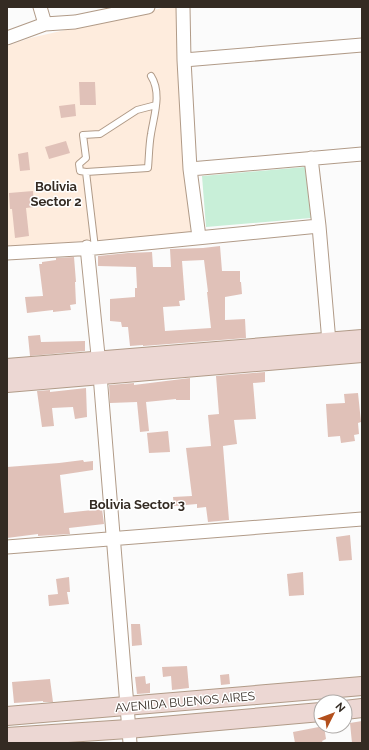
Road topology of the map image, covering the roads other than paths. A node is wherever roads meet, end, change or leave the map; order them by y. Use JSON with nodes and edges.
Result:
{"nodes":[{"id":1,"x":40,"y":7,"type":"edge"},
{"id":2,"x":148,"y":7,"type":"edge"},
{"id":3,"x":183,"y":7,"type":"edge"},
{"id":4,"x":45,"y":24,"type":"junction"},
{"id":5,"x":7,"y":38,"type":"edge"},
{"id":6,"x":362,"y":45,"type":"edge"},
{"id":7,"x":184,"y":60,"type":"junction"},
{"id":8,"x":151,"y":76,"type":"dead end"},
{"id":9,"x":156,"y":105,"type":"junction"},
{"id":10,"x":362,"y":154,"type":"edge"},
{"id":11,"x":311,"y":158,"type":"junction"},
{"id":12,"x":190,"y":170,"type":"junction"},
{"id":13,"x":86,"y":172,"type":"junction"},
{"id":14,"x":319,"y":226,"type":"junction"},
{"id":15,"x":199,"y":238,"type":"junction"},
{"id":16,"x":91,"y":248,"type":"junction"},
{"id":17,"x":7,"y":253,"type":"edge"},
{"id":18,"x":362,"y":339,"type":"edge"},
{"id":19,"x":328,"y":342,"type":"junction"},
{"id":20,"x":362,"y":353,"type":"edge"},
{"id":21,"x":7,"y":368,"type":"edge"},
{"id":22,"x":99,"y":368,"type":"junction"},
{"id":23,"x":7,"y":383,"type":"edge"},
{"id":24,"x":362,"y":519,"type":"edge"},
{"id":25,"x":112,"y":538,"type":"junction"},
{"id":26,"x":7,"y":547,"type":"edge"},
{"id":27,"x":362,"y":686,"type":"edge"},
{"id":28,"x":126,"y":707,"type":"junction"},
{"id":29,"x":313,"y":713,"type":"edge"},
{"id":30,"x":7,"y":716,"type":"edge"},
{"id":31,"x":129,"y":736,"type":"edge"},
{"id":32,"x":7,"y":737,"type":"edge"}],
"edges":[{"from":1,"to":4,"type":"street"},
{"from":2,"to":4,"type":"street"},
{"from":3,"to":7,"type":"street"},
{"from":4,"to":5,"type":"street"},
{"from":6,"to":7,"type":"street"},
{"from":7,"to":12,"type":"street"},
{"from":8,"to":9,"type":"lane"},
{"from":9,"to":13,"type":"lane"},
{"from":9,"to":13,"type":"lane"},
{"from":10,"to":11,"type":"street"},
{"from":11,"to":12,"type":"street"},
{"from":11,"to":14,"type":"street"},
{"from":12,"to":15,"type":"street"},
{"from":13,"to":16,"type":"lane"},
{"from":14,"to":15,"type":"street"},
{"from":14,"to":19,"type":"street"},
{"from":15,"to":16,"type":"street"},
{"from":16,"to":17,"type":"street"},
{"from":16,"to":22,"type":"street"},
{"from":18,"to":19,"type":"main road"},
{"from":19,"to":22,"type":"main road"},
{"from":20,"to":22,"type":"main road"},
{"from":21,"to":22,"type":"main road"},
{"from":22,"to":23,"type":"main road"},
{"from":22,"to":25,"type":"street"},
{"from":24,"to":25,"type":"street"},
{"from":25,"to":26,"type":"street"},
{"from":25,"to":28,"type":"street"},
{"from":27,"to":28,"type":"main road","name":"AVENIDA BUENOS AIRES"},
{"from":28,"to":30,"type":"main road","name":"AVENIDA BUENOS AIRES"},
{"from":28,"to":31,"type":"street"},
{"from":29,"to":31,"type":"main road","name":"AVENIDA BUENOS AIRES"},
{"from":31,"to":32,"type":"main road","name":"AVENIDA BUENOS AIRES"}]}
